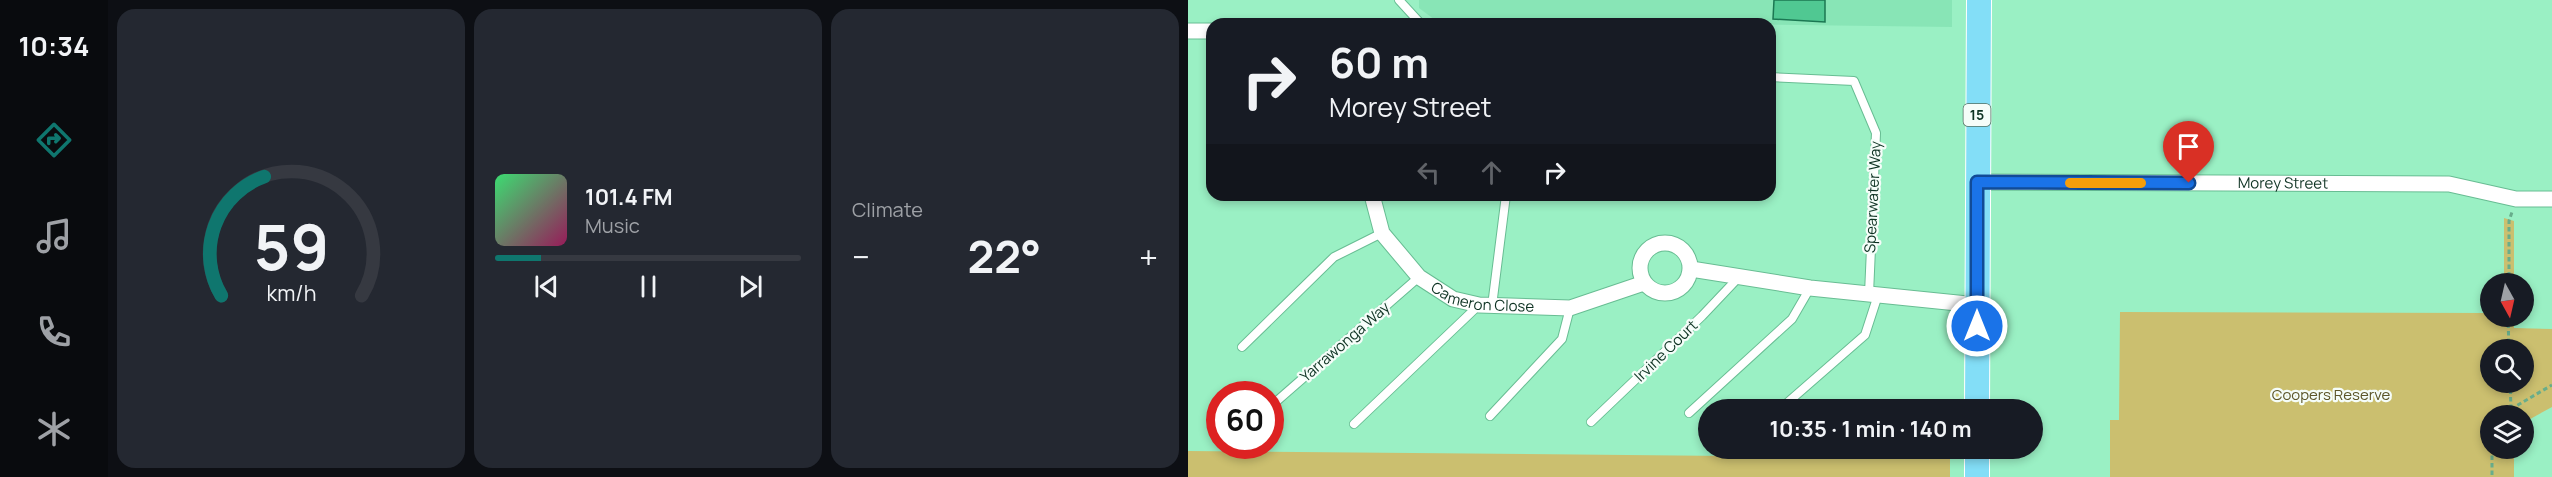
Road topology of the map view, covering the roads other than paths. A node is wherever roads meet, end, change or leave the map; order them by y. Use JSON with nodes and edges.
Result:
{"nodes":[{"id":1,"x":1400,"y":0,"type":"edge"},
{"id":2,"x":1978,"y":0,"type":"edge"},
{"id":3,"x":1416,"y":18,"type":"edge"},
{"id":4,"x":1188,"y":31,"type":"edge"},
{"id":5,"x":1206,"y":32,"type":"edge"},
{"id":6,"x":1776,"y":77,"type":"edge"},
{"id":7,"x":1977,"y":182,"type":"junction"},
{"id":8,"x":2552,"y":199,"type":"edge"},
{"id":9,"x":1374,"y":201,"type":"edge"},
{"id":10,"x":1505,"y":201,"type":"edge"},
{"id":11,"x":1382,"y":233,"type":"junction"},
{"id":12,"x":1691,"y":270,"type":"junction"},
{"id":13,"x":1419,"y":277,"type":"junction"},
{"id":14,"x":1738,"y":278,"type":"junction"},
{"id":15,"x":1644,"y":283,"type":"junction"},
{"id":16,"x":1810,"y":288,"type":"junction"},
{"id":17,"x":1874,"y":295,"type":"junction"},
{"id":18,"x":1977,"y":305,"type":"junction"},
{"id":19,"x":1486,"y":306,"type":"junction"},
{"id":20,"x":1570,"y":308,"type":"junction"},
{"id":21,"x":1242,"y":347,"type":"dead end"},
{"id":22,"x":1284,"y":395,"type":"edge"},
{"id":23,"x":1792,"y":399,"type":"edge"},
{"id":24,"x":1977,"y":399,"type":"edge"},
{"id":25,"x":1689,"y":413,"type":"dead end"},
{"id":26,"x":1490,"y":416,"type":"dead end"},
{"id":27,"x":1591,"y":422,"type":"dead end"},
{"id":28,"x":1354,"y":424,"type":"dead end"},
{"id":29,"x":1977,"y":459,"type":"edge"},
{"id":30,"x":1977,"y":477,"type":"edge"}],
"edges":[{"from":1,"to":3,"type":"lane"},
{"from":2,"to":7,"type":"main road","number":"15"},
{"from":4,"to":5,"type":"street"},
{"from":6,"to":17,"type":"lane","name":"Spearwater Way"},
{"from":7,"to":8,"type":"street","name":"Morey Street"},
{"from":7,"to":18,"type":"main road","number":"15"},
{"from":9,"to":11,"type":"street","name":"Cameron Close"},
{"from":10,"to":19,"type":"lane"},
{"from":11,"to":13,"type":"street","name":"Cameron Close"},
{"from":11,"to":21,"type":"lane"},
{"from":12,"to":14,"type":"street"},
{"from":12,"to":15,"type":"street"},
{"from":12,"to":15,"type":"street"},
{"from":13,"to":19,"type":"street","name":"Cameron Close"},
{"from":13,"to":22,"type":"lane","name":"Yarrawonga Way"},
{"from":14,"to":16,"type":"street"},
{"from":14,"to":27,"type":"lane","name":"Irvine Court"},
{"from":15,"to":20,"type":"street","name":"Cameron Close"},
{"from":16,"to":17,"type":"street"},
{"from":16,"to":25,"type":"lane"},
{"from":17,"to":18,"type":"street"},
{"from":17,"to":23,"type":"lane"},
{"from":18,"to":24,"type":"main road","number":"15"},
{"from":19,"to":20,"type":"street","name":"Cameron Close"},
{"from":19,"to":28,"type":"lane"},
{"from":20,"to":26,"type":"lane"},
{"from":29,"to":30,"type":"main road"}]}
